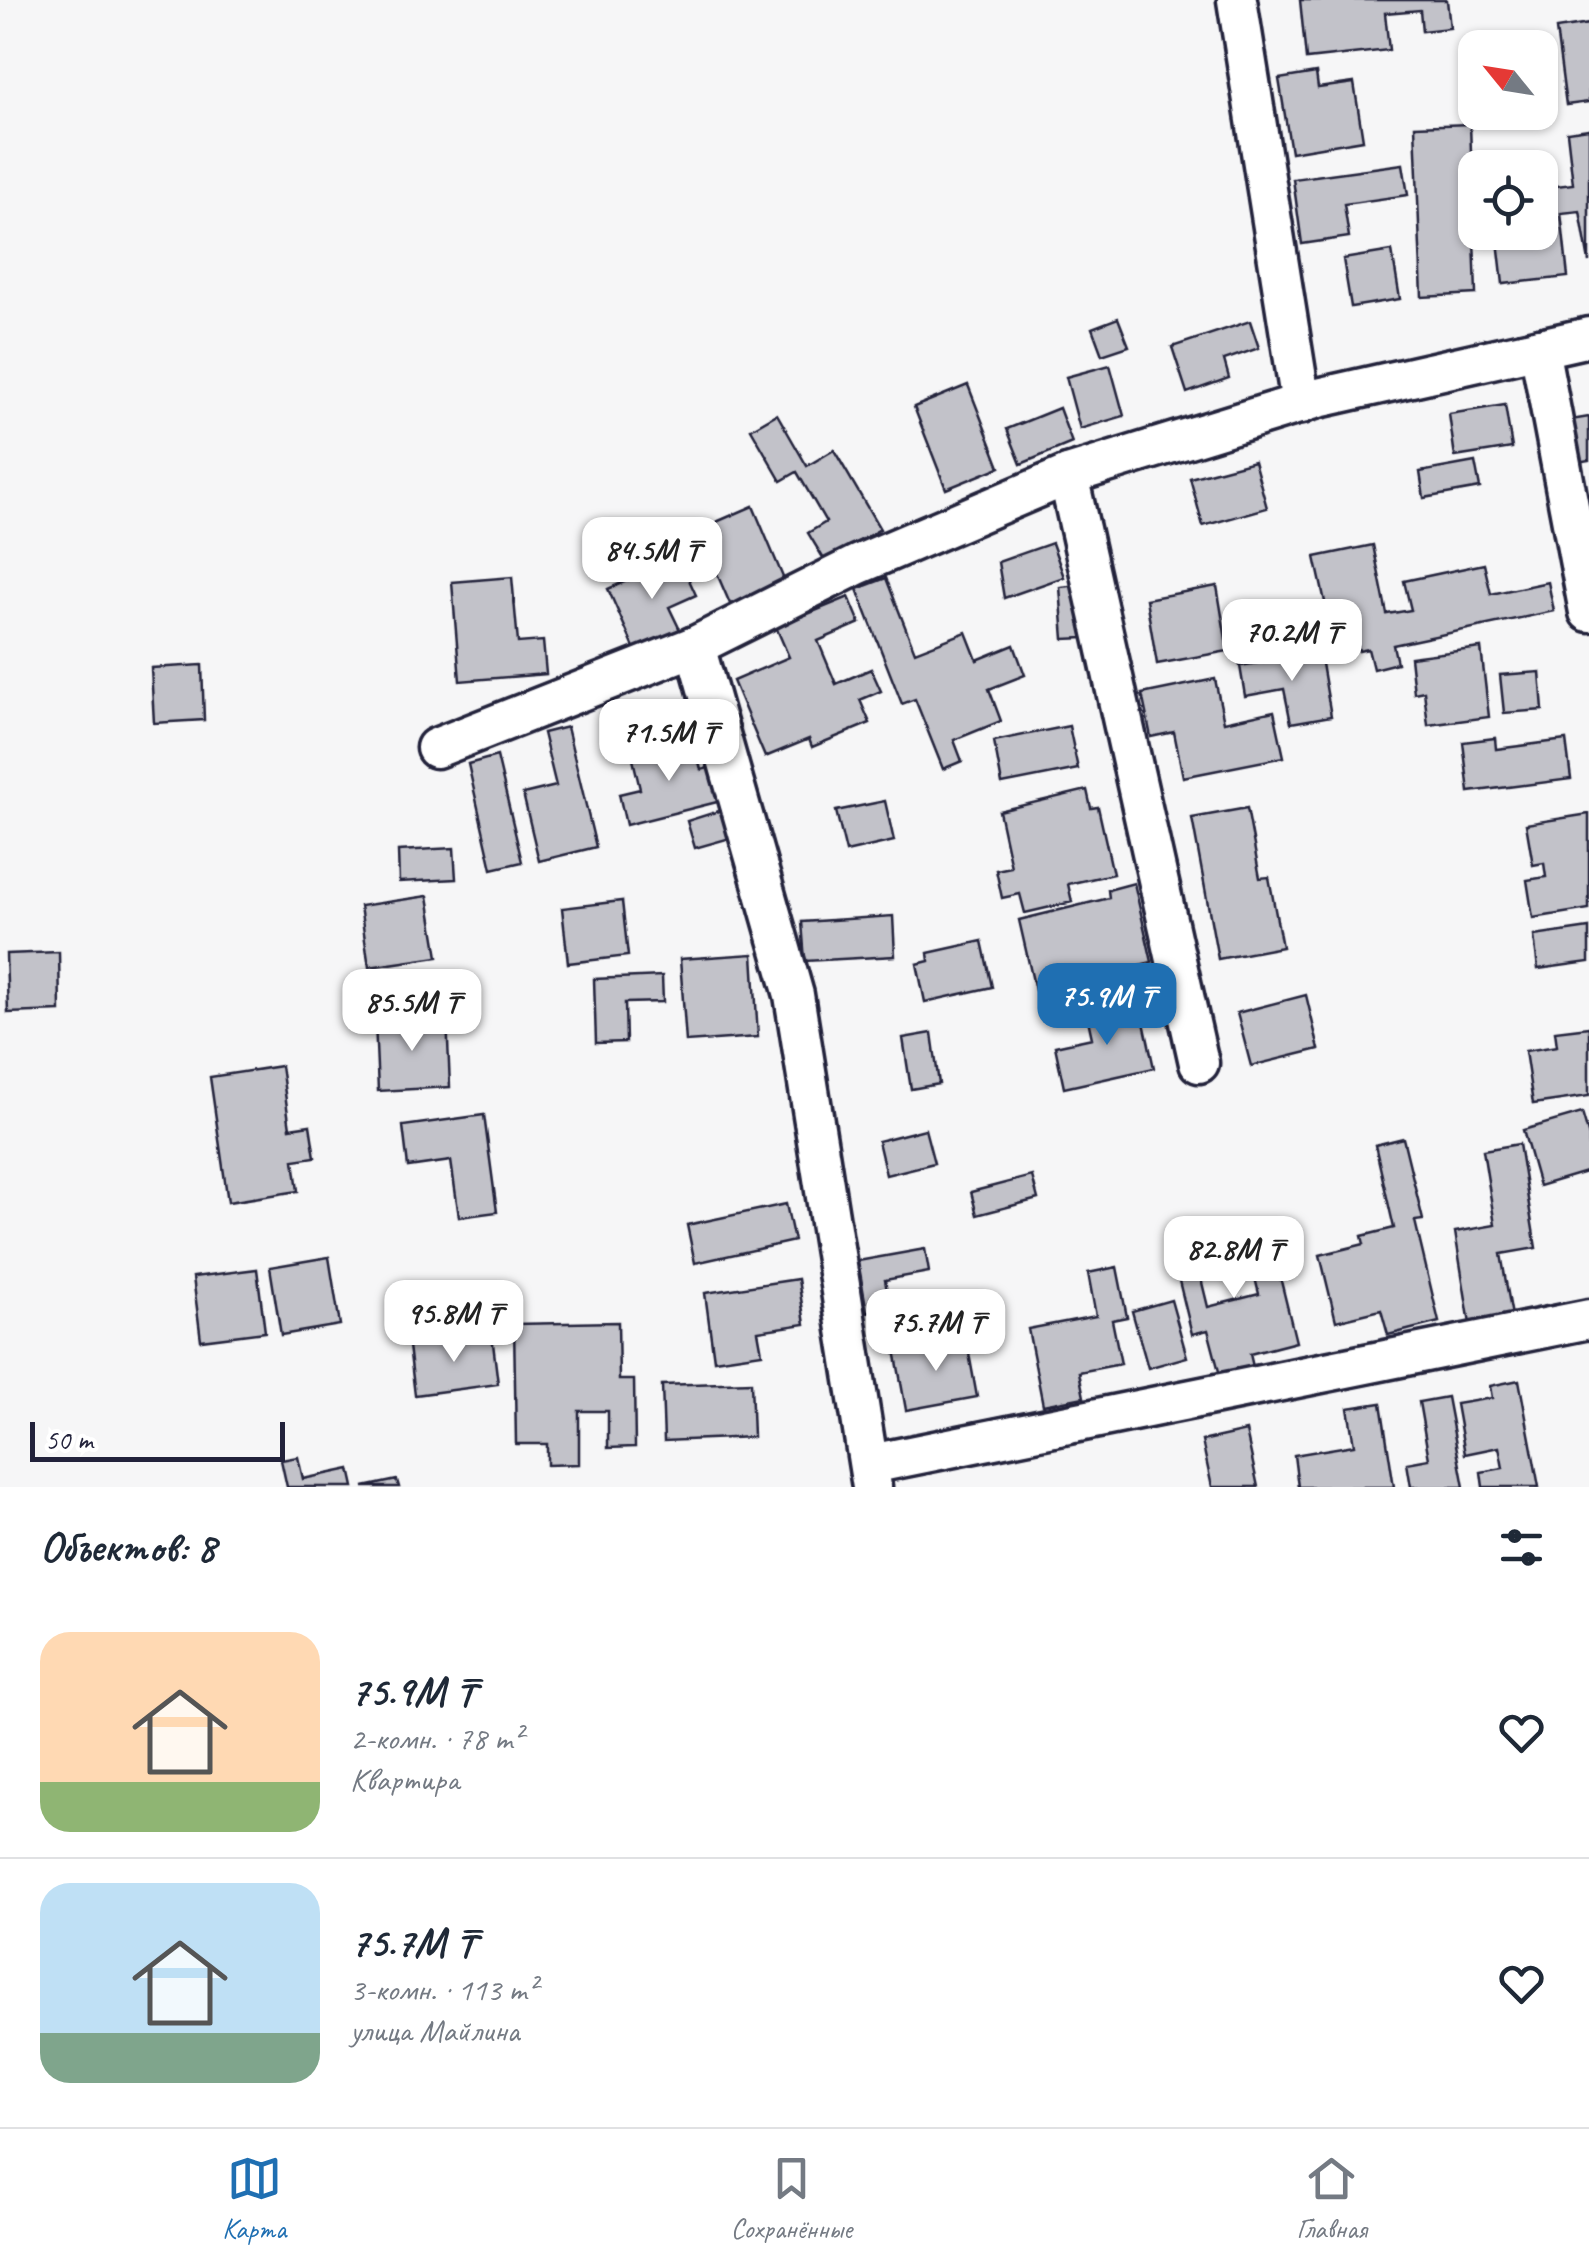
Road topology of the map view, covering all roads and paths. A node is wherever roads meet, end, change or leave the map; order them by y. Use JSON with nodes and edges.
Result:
{"nodes":[{"id":1,"x":1237,"y":0,"type":"edge"},
{"id":2,"x":1589,"y":337,"type":"edge"},
{"id":3,"x":1539,"y":348,"type":"junction"},
{"id":4,"x":1301,"y":404,"type":"junction"},
{"id":5,"x":1068,"y":475,"type":"junction"},
{"id":6,"x":1589,"y":612,"type":"edge"},
{"id":7,"x":696,"y":646,"type":"junction"},
{"id":8,"x":436,"y":748,"type":"dead end"},
{"id":9,"x":1199,"y":1063,"type":"dead end"},
{"id":10,"x":1589,"y":1319,"type":"edge"},
{"id":11,"x":871,"y":1476,"type":"edge"}],
"edges":[{"from":1,"to":4,"type":"street"},
{"from":2,"to":3,"type":"street"},
{"from":3,"to":4,"type":"street"},
{"from":3,"to":6,"type":"street"},
{"from":4,"to":5,"type":"street"},
{"from":5,"to":7,"type":"street"},
{"from":5,"to":9,"type":"street"},
{"from":7,"to":8,"type":"street"},
{"from":7,"to":11,"type":"street"},
{"from":10,"to":11,"type":"street"}]}
